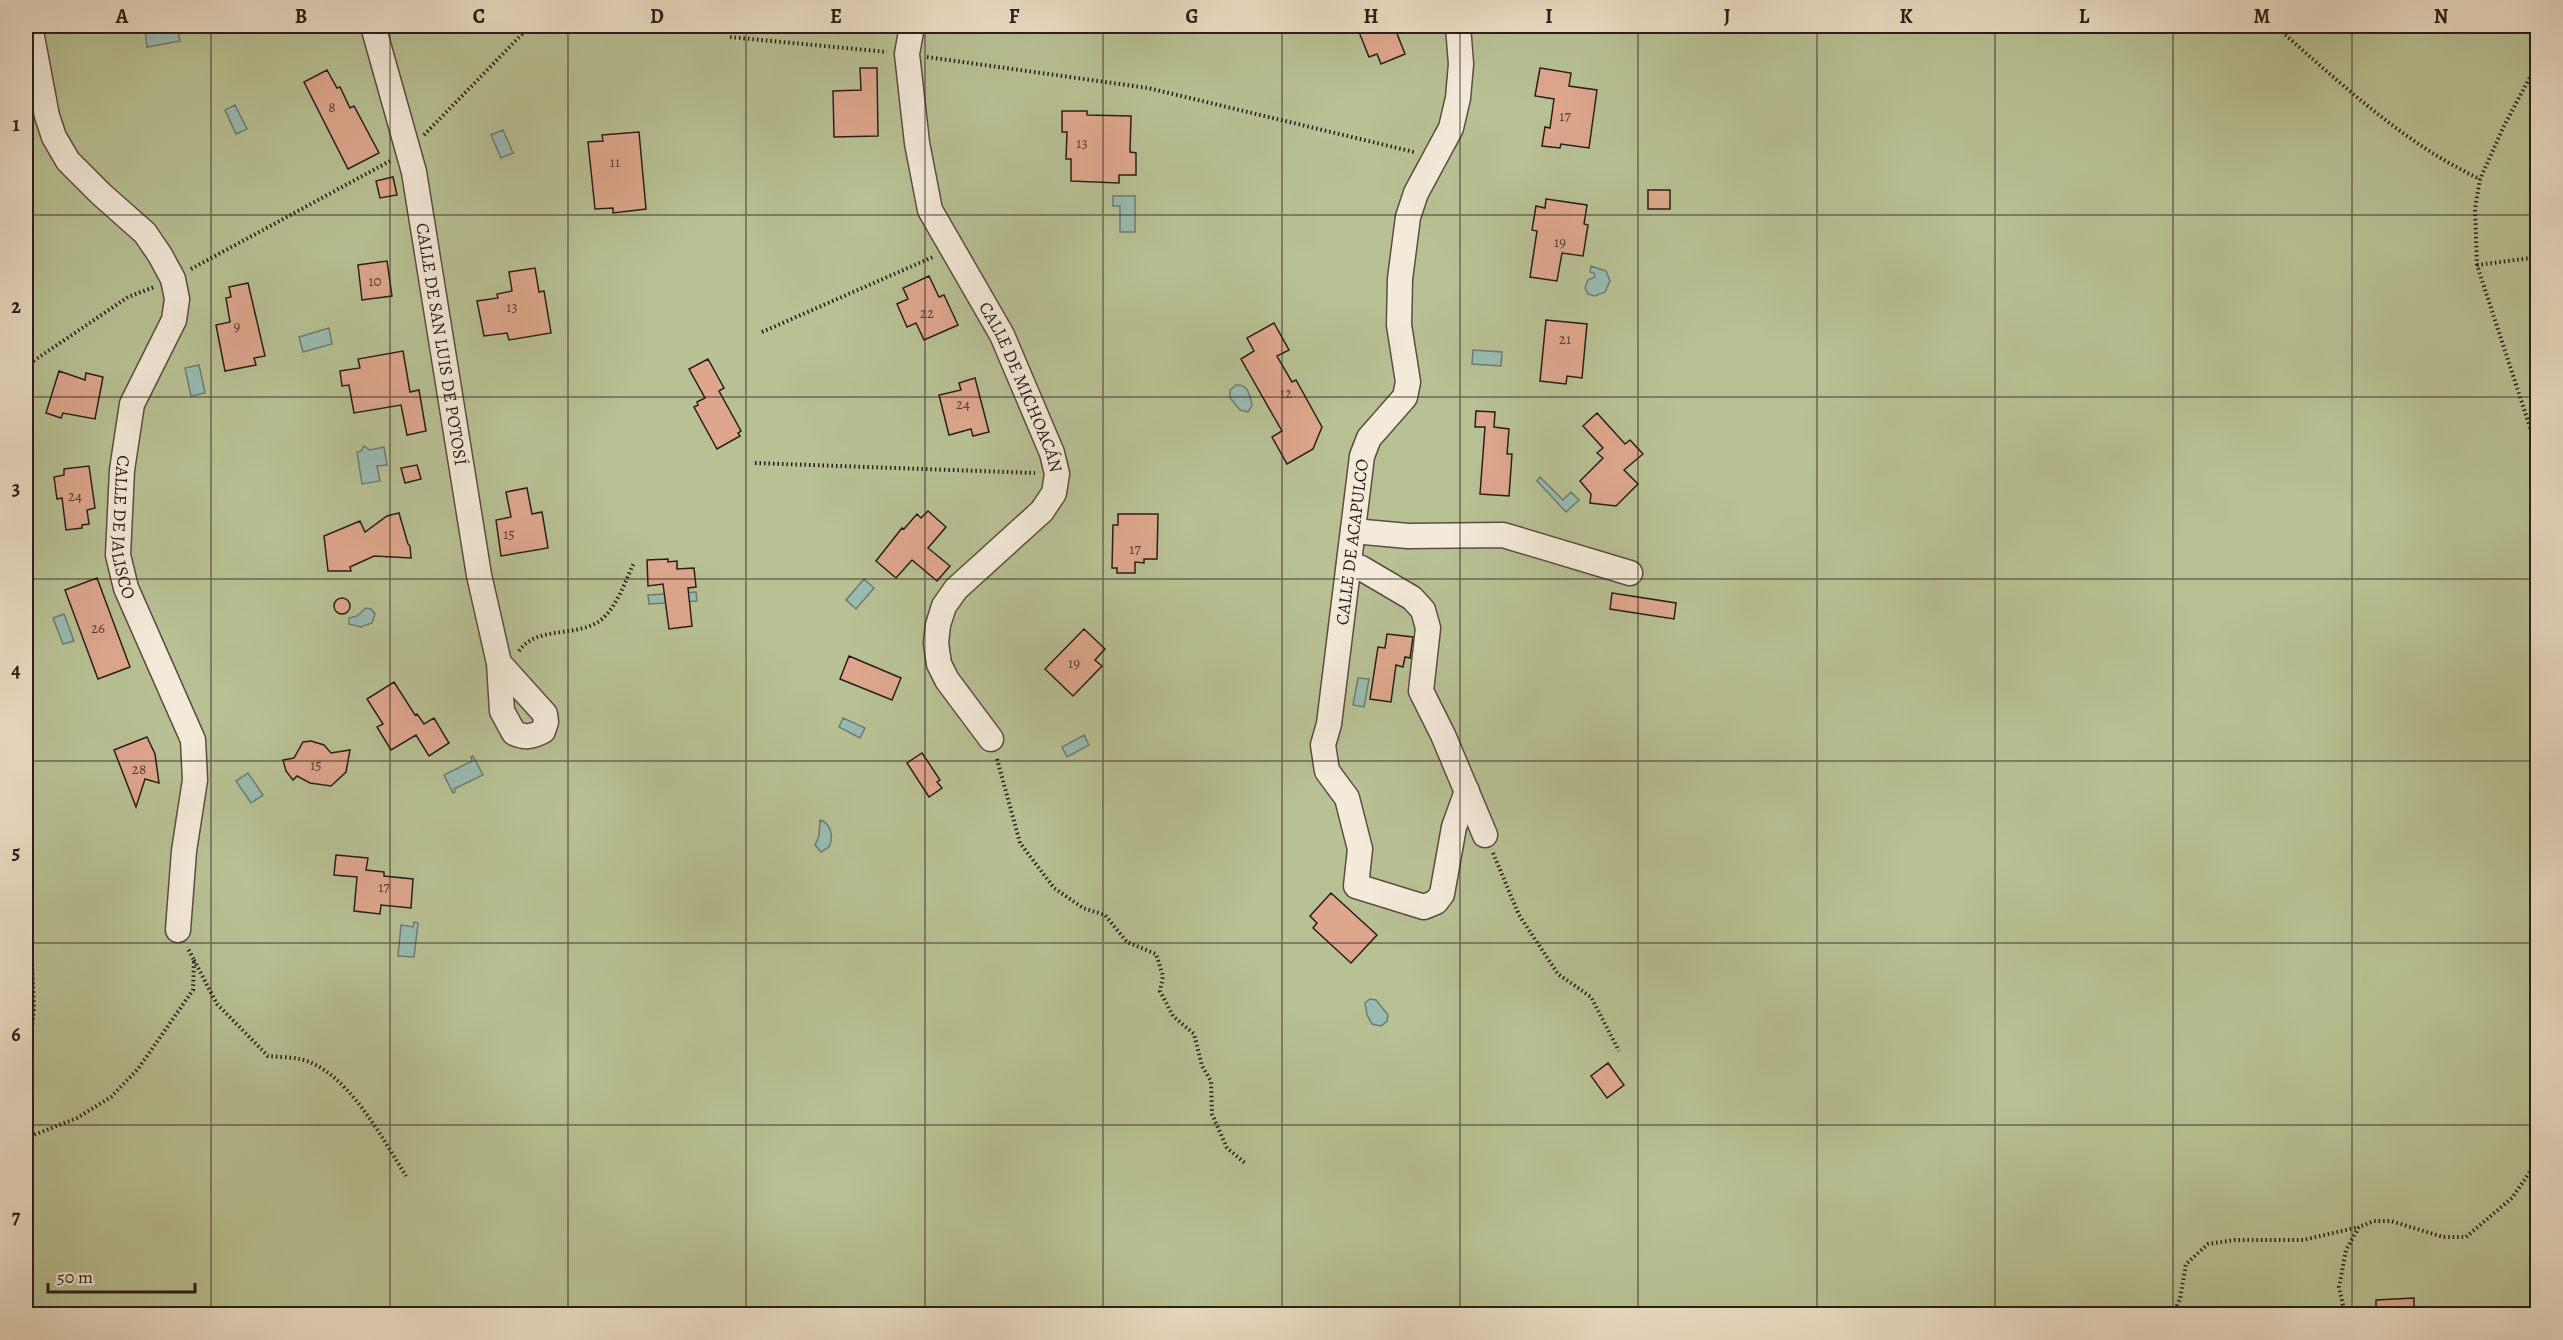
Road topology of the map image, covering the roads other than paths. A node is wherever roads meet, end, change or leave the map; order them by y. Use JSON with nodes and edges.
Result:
{"nodes":[{"id":1,"x":30,"y":26,"type":"edge"},
{"id":2,"x":372,"y":26,"type":"edge"},
{"id":3,"x":912,"y":26,"type":"edge"},
{"id":4,"x":1458,"y":26,"type":"edge"},
{"id":5,"x":1353,"y":531,"type":"junction"},
{"id":6,"x":1349,"y":564,"type":"junction"},
{"id":7,"x":1630,"y":573,"type":"dead end"},
{"id":8,"x":505,"y":670,"type":"road end"},
{"id":9,"x":991,"y":739,"type":"road end"},
{"id":10,"x":1467,"y":791,"type":"junction"},
{"id":11,"x":1485,"y":835,"type":"road end"},
{"id":12,"x":178,"y":930,"type":"road end"}],
"edges":[{"from":1,"to":12,"type":"street","name":"CALLE DE JALISCO"},
{"from":2,"to":8,"type":"street","name":"CALLE DE SAN LUIS DE POTOSÍ"},
{"from":3,"to":9,"type":"street","name":"CALLE DE MICHOACÁN"},
{"from":4,"to":5,"type":"street","name":"CALLE DE ACAPULCO"},
{"from":5,"to":6,"type":"street","name":"CALLE DE ACAPULCO"},
{"from":5,"to":7,"type":"street"},
{"from":6,"to":10,"type":"street"},
{"from":6,"to":10,"type":"street","name":"CALLE DE ACAPULCO"},
{"from":10,"to":11,"type":"street"}]}
